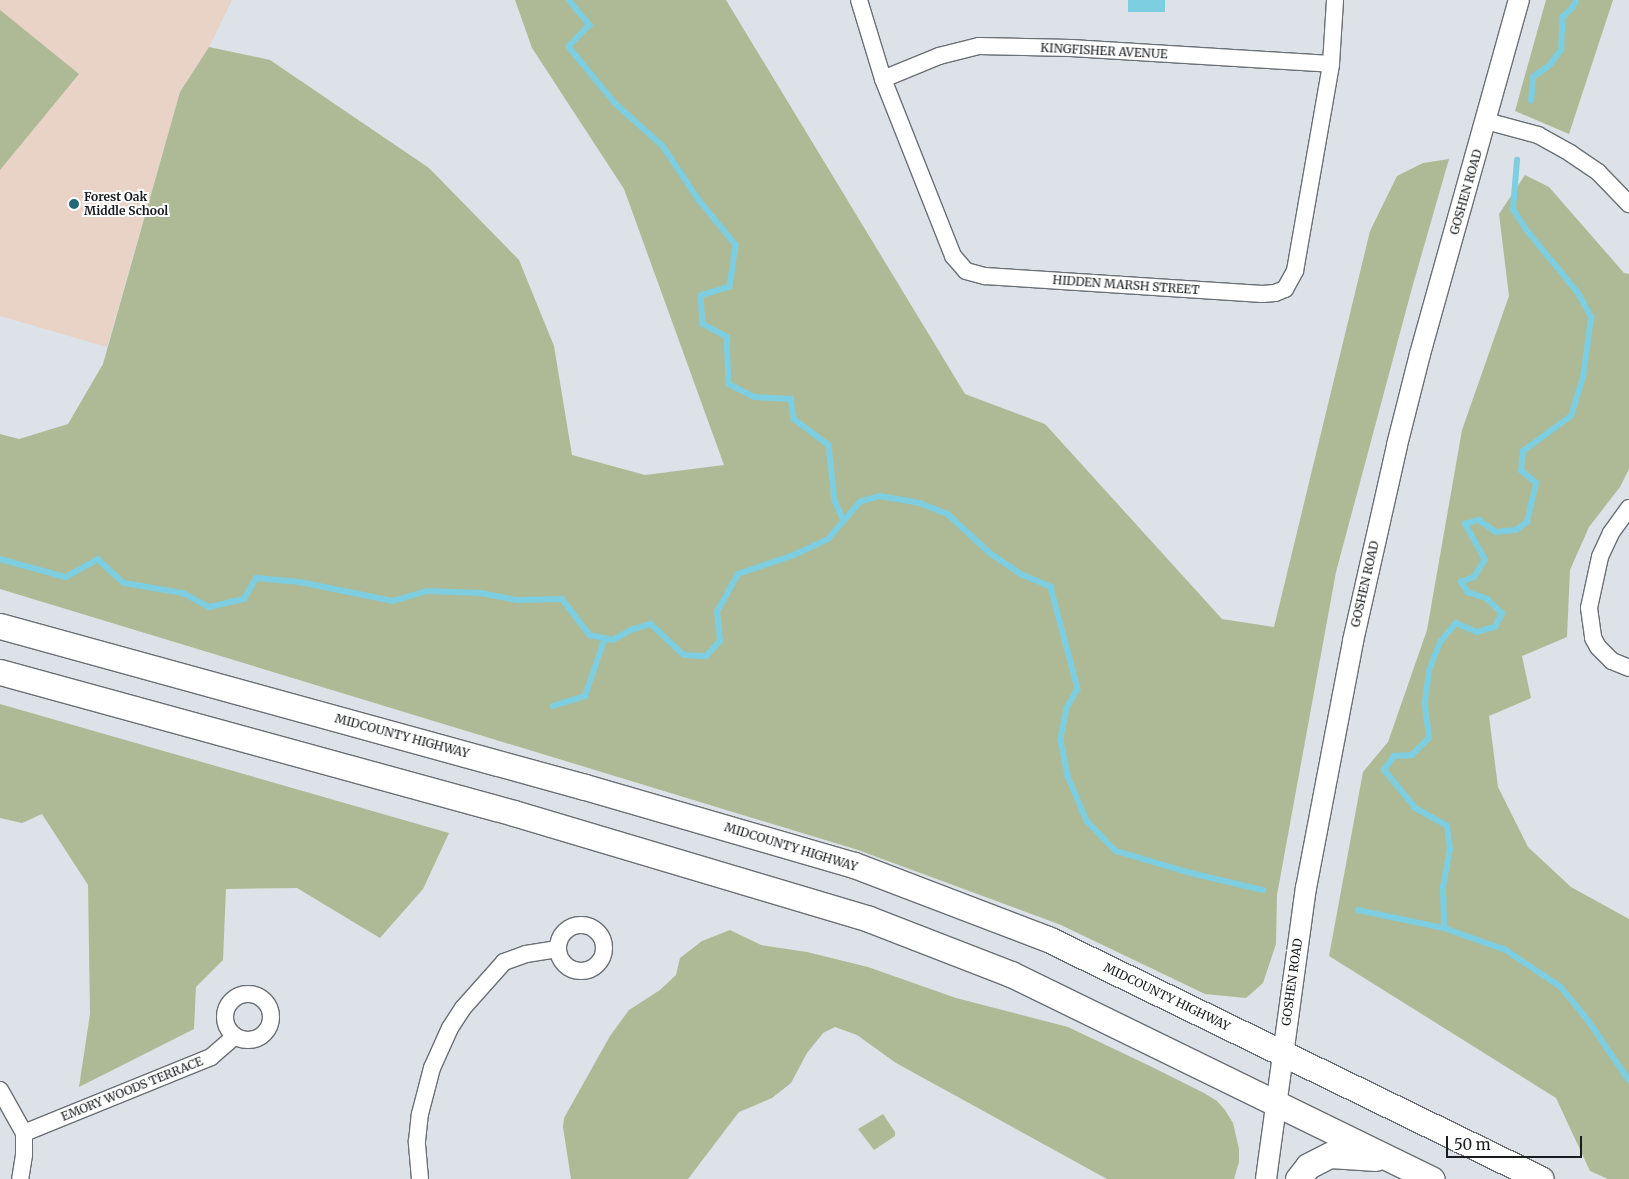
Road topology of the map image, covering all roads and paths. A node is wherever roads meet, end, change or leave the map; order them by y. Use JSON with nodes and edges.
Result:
{"nodes":[{"id":1,"x":859,"y":0,"type":"edge"},
{"id":2,"x":1335,"y":0,"type":"edge"},
{"id":3,"x":1519,"y":0,"type":"edge"},
{"id":4,"x":1331,"y":64,"type":"junction"},
{"id":5,"x":883,"y":79,"type":"junction"},
{"id":6,"x":1486,"y":121,"type":"junction"},
{"id":7,"x":1629,"y":204,"type":"edge"},
{"id":8,"x":1629,"y":508,"type":"edge"},
{"id":9,"x":0,"y":626,"type":"edge"},
{"id":10,"x":1629,"y":668,"type":"edge"},
{"id":11,"x":0,"y":672,"type":"edge"},
{"id":12,"x":558,"y":949,"type":"dead end"},
{"id":13,"x":235,"y":1036,"type":"dead end"},
{"id":14,"x":1282,"y":1054,"type":"junction"},
{"id":15,"x":0,"y":1090,"type":"edge"},
{"id":16,"x":1275,"y":1103,"type":"junction"},
{"id":17,"x":24,"y":1133,"type":"junction"},
{"id":18,"x":1389,"y":1158,"type":"junction"},
{"id":19,"x":20,"y":1179,"type":"edge"},
{"id":20,"x":420,"y":1179,"type":"edge"},
{"id":21,"x":1266,"y":1179,"type":"edge"},
{"id":22,"x":1298,"y":1179,"type":"edge"},
{"id":23,"x":1432,"y":1179,"type":"edge"},
{"id":24,"x":1541,"y":1179,"type":"edge"}],
"edges":[{"from":1,"to":5,"type":"street","name":"HIDDEN MARSH STREET"},
{"from":2,"to":4,"type":"street","name":"HIDDEN MARSH STREET"},
{"from":3,"to":6,"type":"street","name":"GOSHEN ROAD"},
{"from":4,"to":5,"type":"street","name":"KINGFISHER AVENUE"},
{"from":4,"to":5,"type":"street","name":"HIDDEN MARSH STREET"},
{"from":6,"to":7,"type":"street"},
{"from":6,"to":14,"type":"street","name":"GOSHEN ROAD"},
{"from":8,"to":10,"type":"street"},
{"from":9,"to":14,"type":"main road","name":"MIDCOUNTY HIGHWAY"},
{"from":11,"to":16,"type":"main road"},
{"from":12,"to":20,"type":"street"},
{"from":13,"to":17,"type":"street","name":"EMORY WOODS TERRACE"},
{"from":14,"to":16,"type":"street","name":"GOSHEN ROAD"},
{"from":14,"to":24,"type":"main road","name":"MIDCOUNTY HIGHWAY"},
{"from":15,"to":17,"type":"street"},
{"from":16,"to":18,"type":"main road"},
{"from":16,"to":21,"type":"street","name":"GOSHEN ROAD"},
{"from":17,"to":19,"type":"street"},
{"from":18,"to":22,"type":"main road"},
{"from":18,"to":23,"type":"main road"}]}
